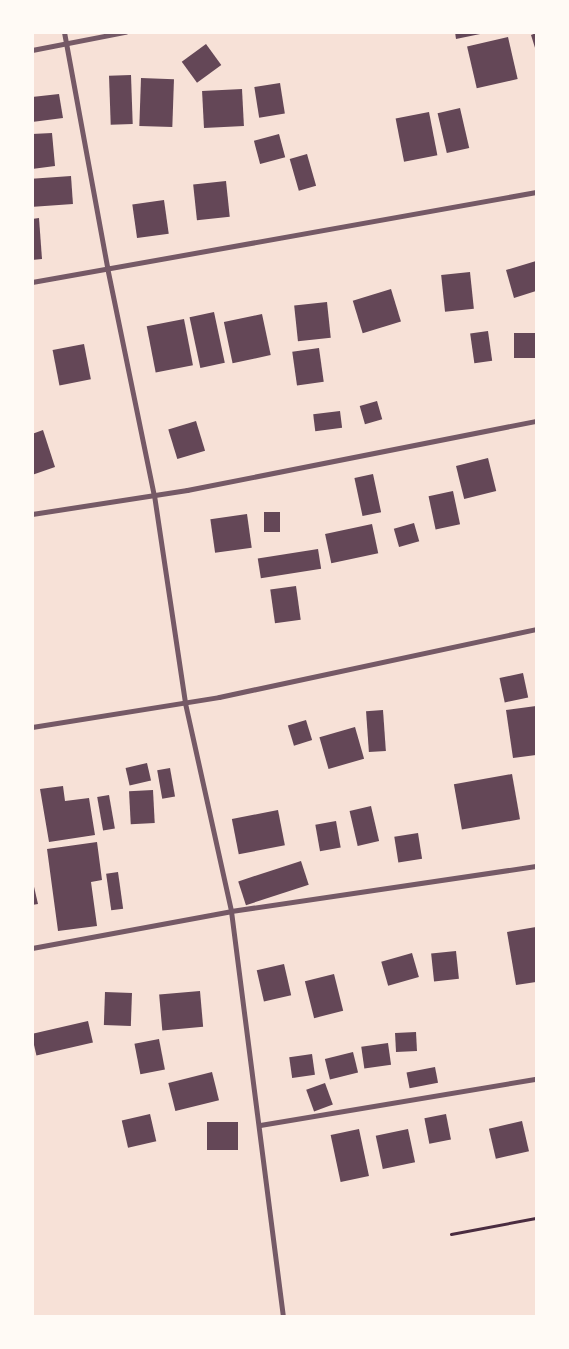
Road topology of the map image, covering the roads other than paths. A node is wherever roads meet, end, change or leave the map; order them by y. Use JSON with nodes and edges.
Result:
{"nodes":[{"id":1,"x":64,"y":32,"type":"edge"},
{"id":2,"x":126,"y":32,"type":"edge"},
{"id":3,"x":66,"y":44,"type":"junction"},
{"id":4,"x":32,"y":50,"type":"edge"},
{"id":5,"x":536,"y":192,"type":"edge"},
{"id":6,"x":106,"y":267,"type":"junction"},
{"id":7,"x":32,"y":282,"type":"edge"},
{"id":8,"x":536,"y":421,"type":"edge"},
{"id":9,"x":154,"y":495,"type":"junction"},
{"id":10,"x":32,"y":514,"type":"edge"},
{"id":11,"x":536,"y":629,"type":"edge"},
{"id":12,"x":185,"y":703,"type":"junction"},
{"id":13,"x":32,"y":727,"type":"edge"},
{"id":14,"x":536,"y":866,"type":"edge"},
{"id":15,"x":231,"y":911,"type":"junction"},
{"id":16,"x":32,"y":948,"type":"edge"},
{"id":17,"x":536,"y":1079,"type":"edge"},
{"id":18,"x":260,"y":1125,"type":"junction"},
{"id":19,"x":283,"y":1316,"type":"edge"}],
"edges":[{"from":1,"to":3,"type":"street"},
{"from":2,"to":3,"type":"street"},
{"from":3,"to":4,"type":"street"},
{"from":3,"to":6,"type":"street"},
{"from":5,"to":6,"type":"street"},
{"from":6,"to":7,"type":"street"},
{"from":6,"to":9,"type":"street"},
{"from":8,"to":9,"type":"street"},
{"from":9,"to":10,"type":"street"},
{"from":9,"to":12,"type":"street"},
{"from":11,"to":12,"type":"street"},
{"from":12,"to":13,"type":"street"},
{"from":12,"to":15,"type":"street"},
{"from":14,"to":15,"type":"street"},
{"from":15,"to":16,"type":"street"},
{"from":15,"to":18,"type":"street"},
{"from":17,"to":18,"type":"street"},
{"from":18,"to":19,"type":"street"}]}
